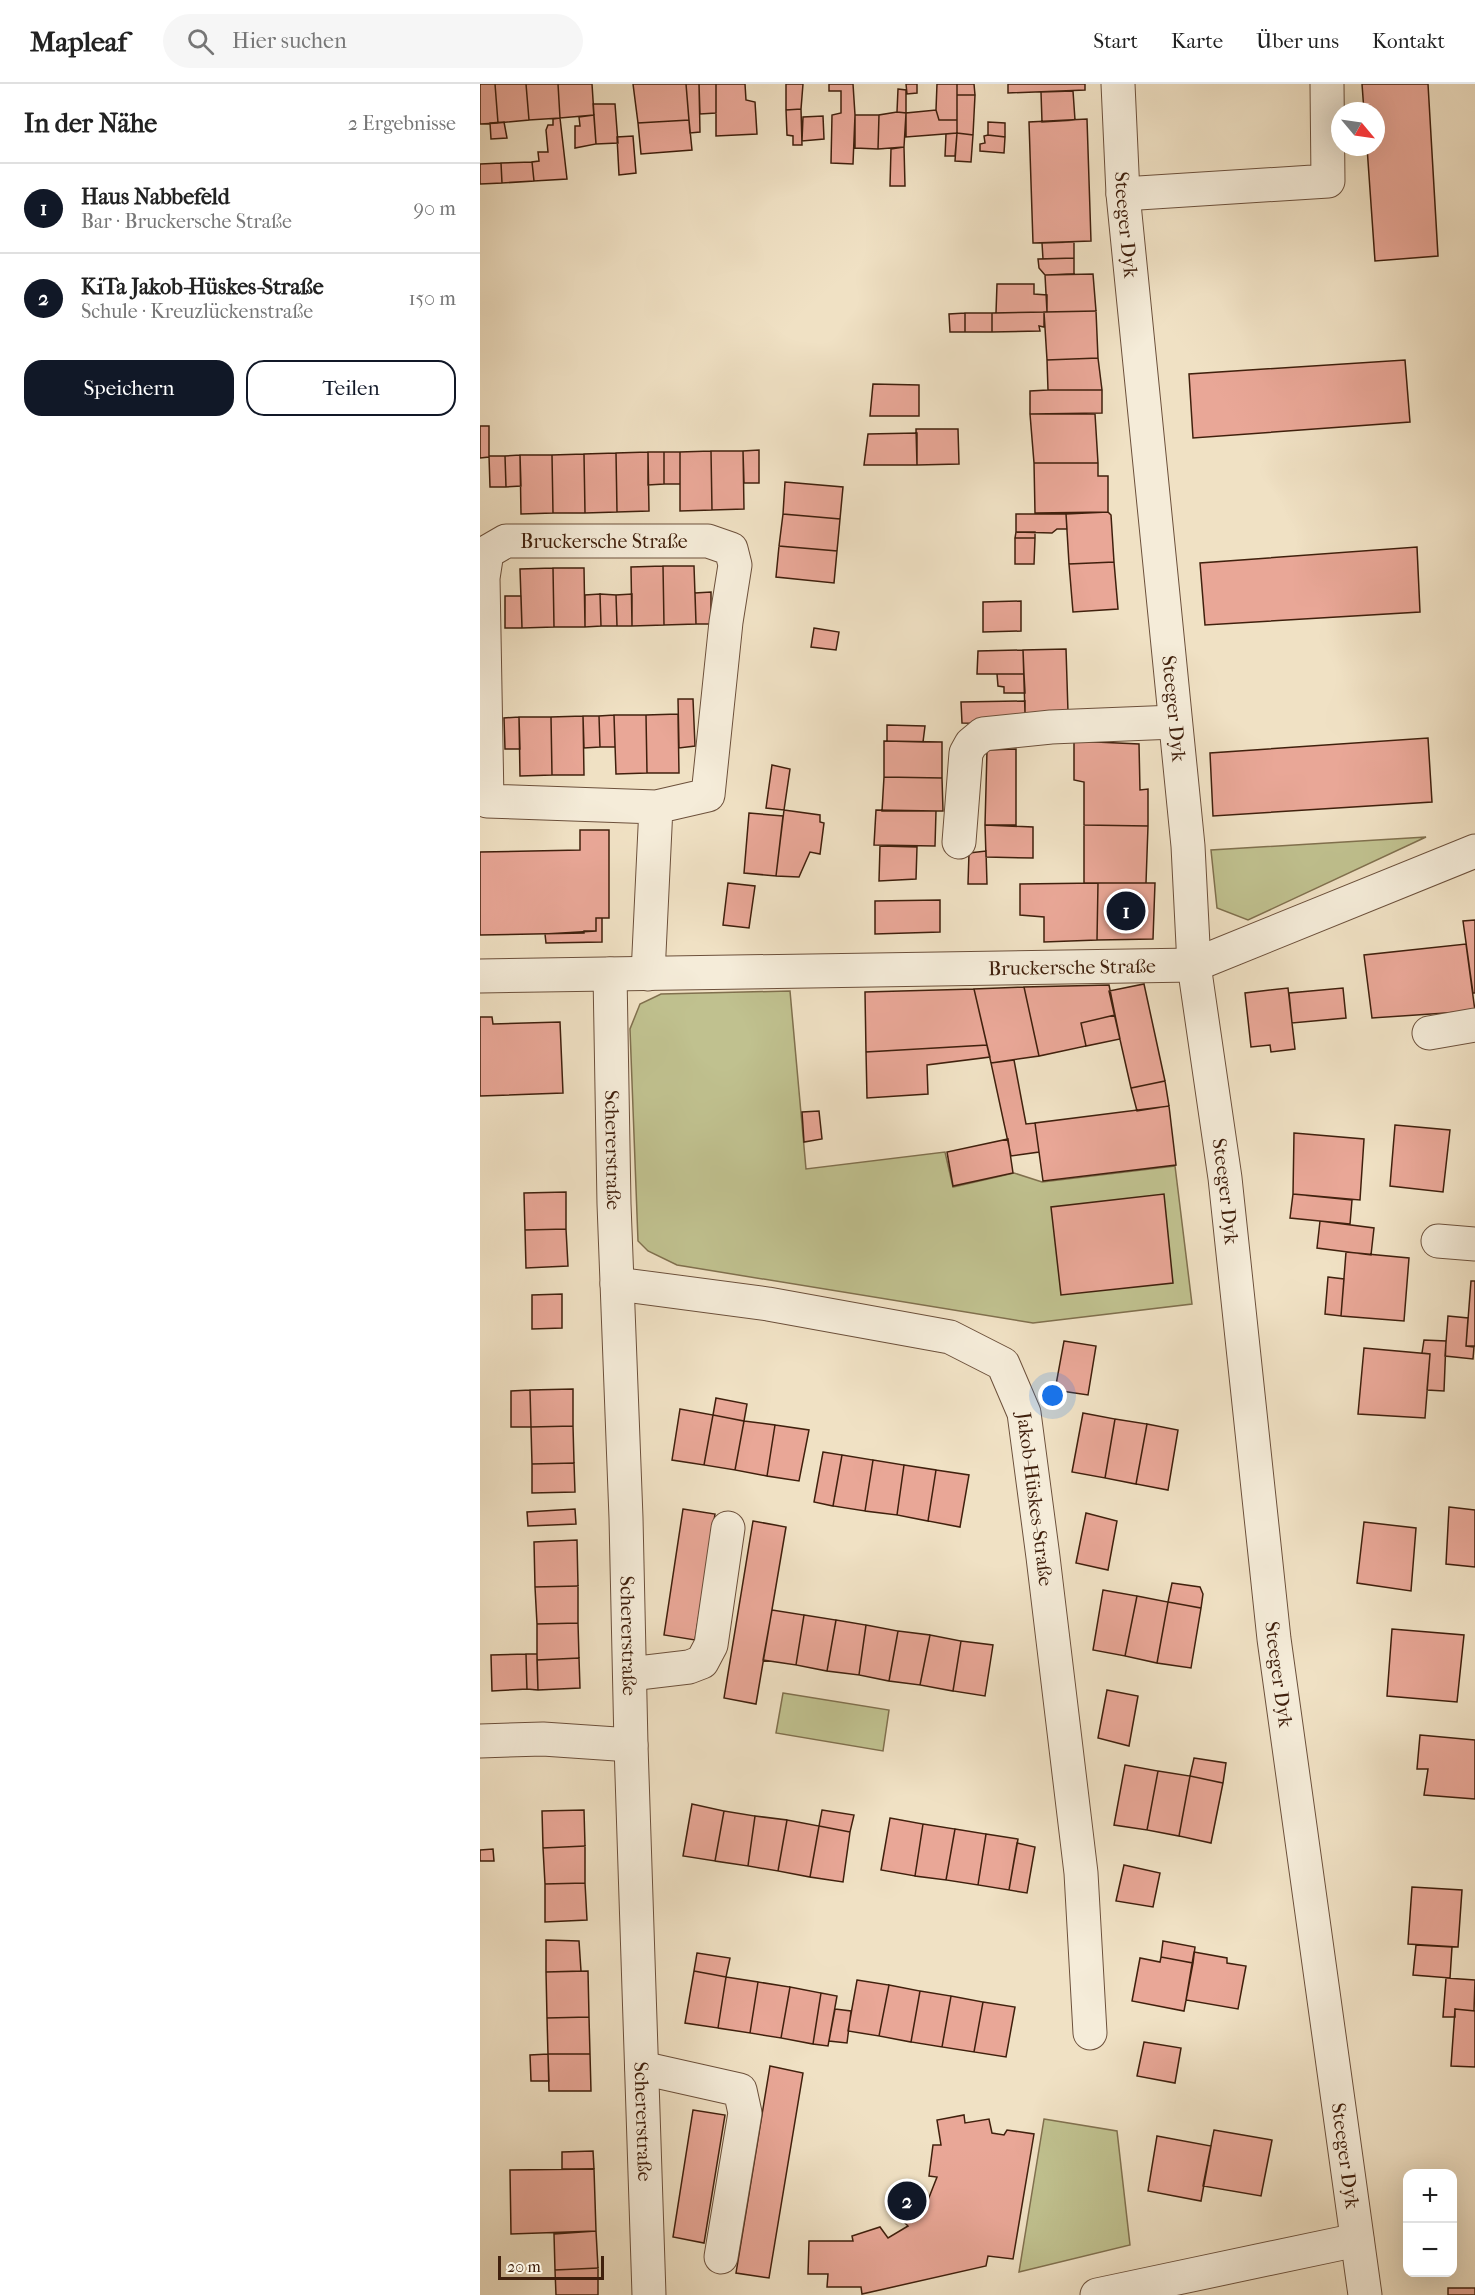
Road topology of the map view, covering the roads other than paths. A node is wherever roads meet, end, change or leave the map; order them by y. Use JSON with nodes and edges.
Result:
{"nodes":[{"id":1,"x":1118,"y":84,"type":"edge"},
{"id":2,"x":1327,"y":84,"type":"edge"},
{"id":3,"x":1123,"y":194,"type":"junction"},
{"id":4,"x":1175,"y":722,"type":"junction"},
{"id":5,"x":484,"y":801,"type":"edge"},
{"id":6,"x":656,"y":807,"type":"junction"},
{"id":7,"x":959,"y":842,"type":"dead end"},
{"id":8,"x":1475,"y":851,"type":"edge"},
{"id":9,"x":1194,"y":965,"type":"junction"},
{"id":10,"x":610,"y":974,"type":"junction"},
{"id":11,"x":648,"y":974,"type":"junction"},
{"id":12,"x":480,"y":976,"type":"edge"},
{"id":13,"x":1475,"y":1025,"type":"edge"},
{"id":14,"x":1429,"y":1033,"type":"dead end"},
{"id":15,"x":1438,"y":1241,"type":"dead end"},
{"id":16,"x":1475,"y":1244,"type":"edge"},
{"id":17,"x":617,"y":1284,"type":"junction"},
{"id":18,"x":728,"y":1528,"type":"dead end"},
{"id":19,"x":630,"y":1674,"type":"junction"},
{"id":20,"x":480,"y":1741,"type":"edge"},
{"id":21,"x":631,"y":1744,"type":"junction"},
{"id":22,"x":1090,"y":2033,"type":"dead end"},
{"id":23,"x":642,"y":2068,"type":"junction"},
{"id":24,"x":1357,"y":2240,"type":"junction"},
{"id":25,"x":721,"y":2257,"type":"dead end"},
{"id":26,"x":649,"y":2295,"type":"edge"},
{"id":27,"x":1102,"y":2295,"type":"edge"},
{"id":28,"x":1365,"y":2295,"type":"edge"}],
"edges":[{"from":1,"to":3,"type":"street","name":"Steeger Dyk"},
{"from":2,"to":3,"type":"street"},
{"from":3,"to":4,"type":"street","name":"Steeger Dyk"},
{"from":4,"to":7,"type":"street"},
{"from":4,"to":9,"type":"street","name":"Steeger Dyk"},
{"from":5,"to":6,"type":"street","name":"Bruckersche Straße"},
{"from":5,"to":6,"type":"street","name":"Bruckersche Straße"},
{"from":6,"to":11,"type":"street"},
{"from":8,"to":9,"type":"street","name":"Bruckersche Straße"},
{"from":9,"to":11,"type":"street","name":"Bruckersche Straße"},
{"from":9,"to":24,"type":"street","name":"Steeger Dyk"},
{"from":10,"to":11,"type":"street","name":"Bruckersche Straße"},
{"from":10,"to":12,"type":"street","name":"Bruckersche Straße"},
{"from":10,"to":17,"type":"street","name":"Schererstraße"},
{"from":13,"to":14,"type":"street"},
{"from":15,"to":16,"type":"street"},
{"from":17,"to":19,"type":"street","name":"Schererstraße"},
{"from":17,"to":22,"type":"street","name":"Jakob-Hüskes-Straße"},
{"from":18,"to":19,"type":"street"},
{"from":19,"to":21,"type":"street","name":"Schererstraße"},
{"from":20,"to":21,"type":"street"},
{"from":21,"to":23,"type":"street","name":"Schererstraße"},
{"from":23,"to":25,"type":"street"},
{"from":23,"to":26,"type":"street","name":"Schererstraße"},
{"from":24,"to":27,"type":"street"},
{"from":24,"to":28,"type":"street","name":"Steeger Dyk"}]}
